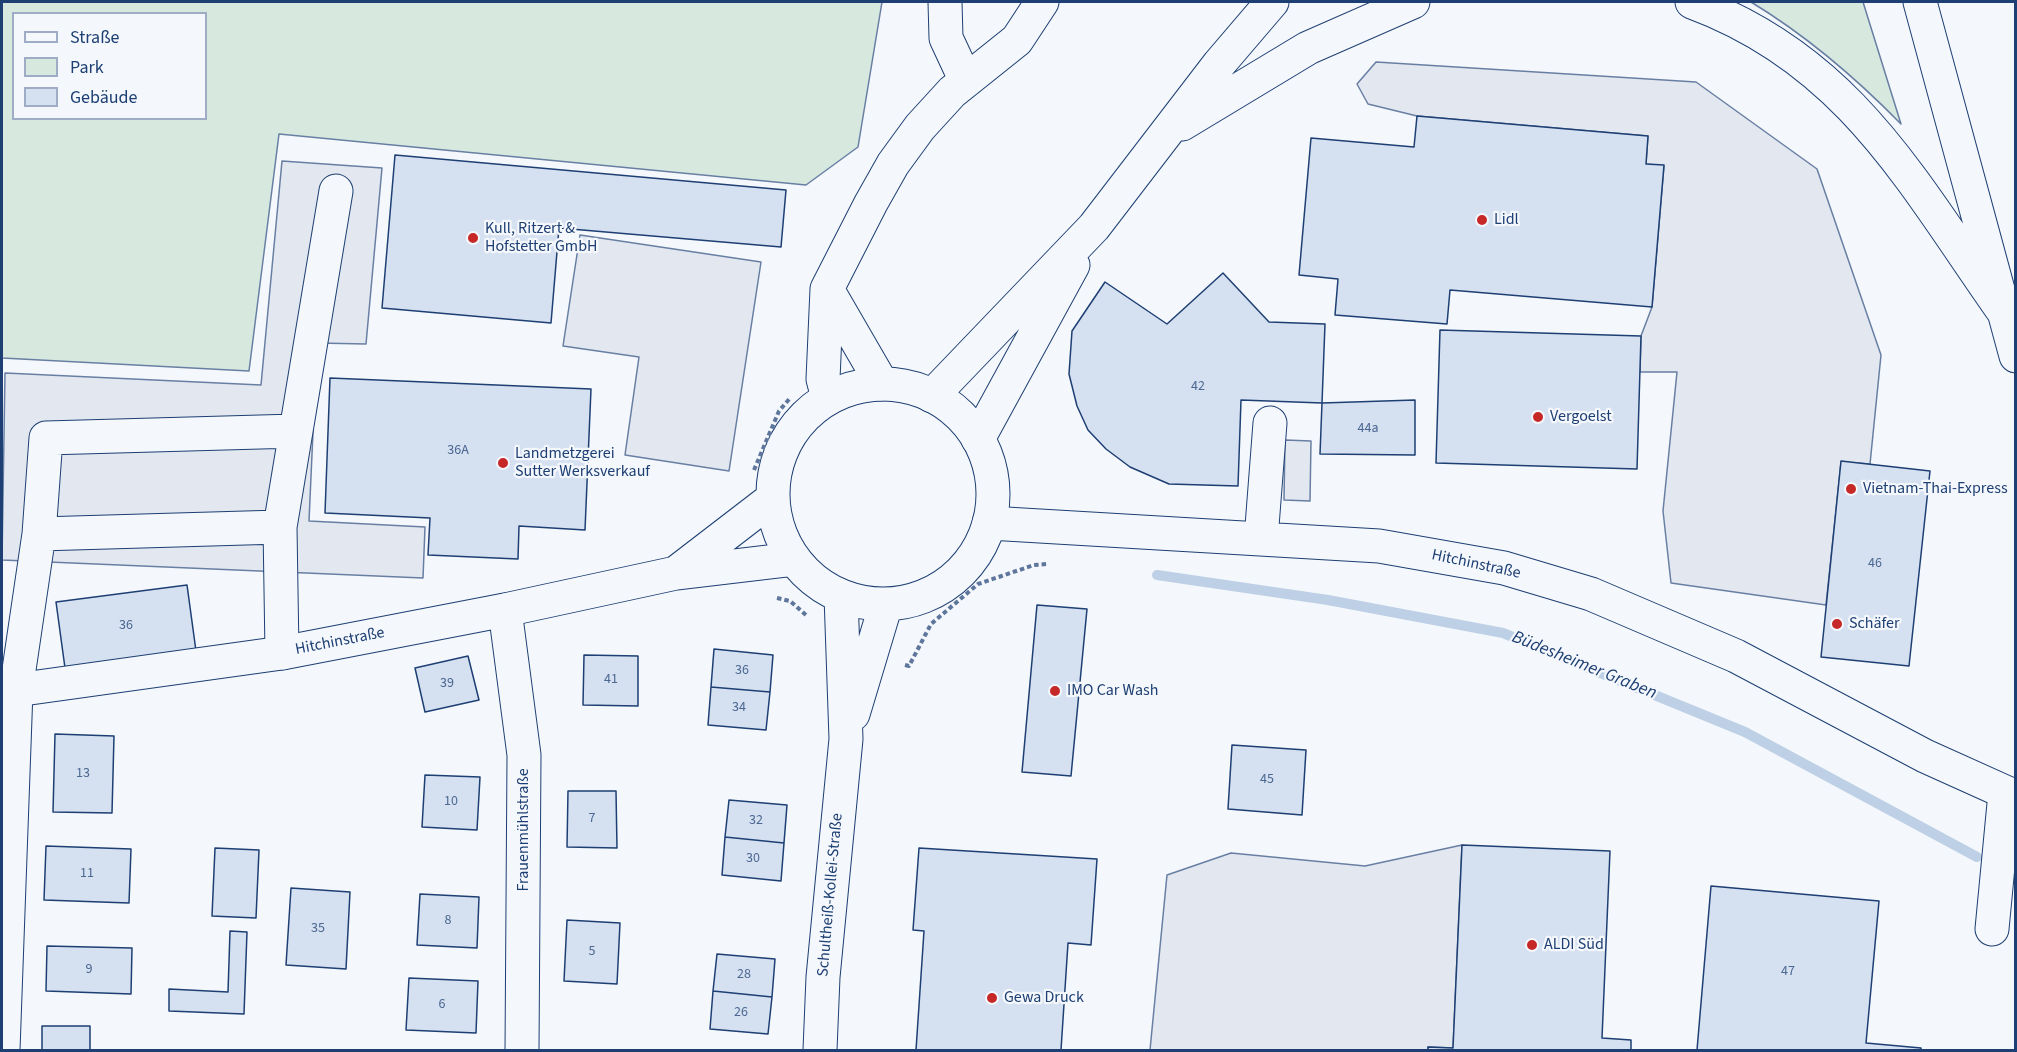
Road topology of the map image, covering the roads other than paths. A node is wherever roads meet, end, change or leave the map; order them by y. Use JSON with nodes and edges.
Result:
{"nodes":[{"id":1,"x":945,"y":2,"type":"edge"},
{"id":2,"x":1042,"y":2,"type":"edge"},
{"id":3,"x":1251,"y":2,"type":"edge"},
{"id":4,"x":1272,"y":2,"type":"edge"},
{"id":5,"x":1413,"y":2,"type":"edge"},
{"id":6,"x":1692,"y":2,"type":"edge"},
{"id":7,"x":1920,"y":2,"type":"edge"},
{"id":8,"x":1219,"y":64,"type":"junction"},
{"id":9,"x":966,"y":81,"type":"junction"},
{"id":10,"x":1168,"y":133,"type":"junction"},
{"id":11,"x":336,"y":191,"type":"dead end"},
{"id":12,"x":1094,"y":227,"type":"junction"},
{"id":13,"x":827,"y":289,"type":"junction"},
{"id":14,"x":2003,"y":311,"type":"junction"},
{"id":15,"x":2016,"y":356,"type":"edge"},
{"id":16,"x":882,"y":384,"type":"junction"},
{"id":17,"x":812,"y":393,"type":"junction"},
{"id":18,"x":932,"y":396,"type":"junction"},
{"id":19,"x":1270,"y":423,"type":"dead end"},
{"id":20,"x":296,"y":431,"type":"junction"},
{"id":21,"x":978,"y":439,"type":"junction"},
{"id":22,"x":772,"y":499,"type":"junction"},
{"id":23,"x":989,"y":523,"type":"junction"},
{"id":24,"x":280,"y":527,"type":"junction"},
{"id":25,"x":39,"y":534,"type":"junction"},
{"id":26,"x":1261,"y":539,"type":"junction"},
{"id":27,"x":794,"y":559,"type":"junction"},
{"id":28,"x":676,"y":573,"type":"junction"},
{"id":29,"x":841,"y":596,"type":"junction"},
{"id":30,"x":885,"y":604,"type":"junction"},
{"id":31,"x":505,"y":610,"type":"junction"},
{"id":32,"x":282,"y":653,"type":"junction"},
{"id":33,"x":8,"y":690,"type":"edge"},
{"id":34,"x":846,"y":739,"type":"junction"},
{"id":35,"x":2010,"y":795,"type":"edge"},
{"id":36,"x":1992,"y":929,"type":"dead end"},
{"id":37,"x":3,"y":1050,"type":"edge"},
{"id":38,"x":522,"y":1050,"type":"edge"},
{"id":39,"x":820,"y":1050,"type":"edge"}],
"edges":[{"from":1,"to":9,"type":"main road"},
{"from":2,"to":9,"type":"main road"},
{"from":3,"to":8,"type":"main road"},
{"from":4,"to":8,"type":"main road"},
{"from":5,"to":10,"type":"main road"},
{"from":6,"to":14,"type":"main road"},
{"from":7,"to":14,"type":"main road"},
{"from":8,"to":10,"type":"main road"},
{"from":9,"to":13,"type":"main road"},
{"from":10,"to":12,"type":"main road"},
{"from":11,"to":20,"type":"main road"},
{"from":12,"to":18,"type":"main road"},
{"from":12,"to":21,"type":"main road"},
{"from":13,"to":16,"type":"main road"},
{"from":13,"to":17,"type":"main road"},
{"from":14,"to":15,"type":"main road"},
{"from":16,"to":17,"type":"main road"},
{"from":16,"to":18,"type":"main road"},
{"from":17,"to":22,"type":"main road"},
{"from":18,"to":21,"type":"main road"},
{"from":19,"to":26,"type":"main road"},
{"from":20,"to":24,"type":"main road"},
{"from":20,"to":25,"type":"main road"},
{"from":21,"to":23,"type":"main road"},
{"from":22,"to":27,"type":"main road"},
{"from":22,"to":28,"type":"main road","name":"Hitchinstraße"},
{"from":23,"to":26,"type":"main road","name":"Hitchinstraße"},
{"from":23,"to":30,"type":"main road"},
{"from":24,"to":25,"type":"main road"},
{"from":24,"to":32,"type":"main road"},
{"from":25,"to":33,"type":"main road"},
{"from":26,"to":35,"type":"main road","name":"Hitchinstraße"},
{"from":27,"to":28,"type":"main road","name":"Hitchinstraße"},
{"from":27,"to":29,"type":"main road"},
{"from":28,"to":31,"type":"main road","name":"Hitchinstraße"},
{"from":29,"to":30,"type":"main road"},
{"from":29,"to":34,"type":"main road","name":"Schultheiß-Kollei-Straße"},
{"from":30,"to":34,"type":"main road","name":"Schultheiß-Kollei-Straße"},
{"from":31,"to":32,"type":"main road","name":"Hitchinstraße"},
{"from":31,"to":38,"type":"main road","name":"Frauenmühlstraße"},
{"from":32,"to":33,"type":"main road","name":"Hitchinstraße"},
{"from":33,"to":37,"type":"main road"},
{"from":34,"to":39,"type":"main road","name":"Schultheiß-Kollei-Straße"},
{"from":35,"to":36,"type":"main road"}]}
